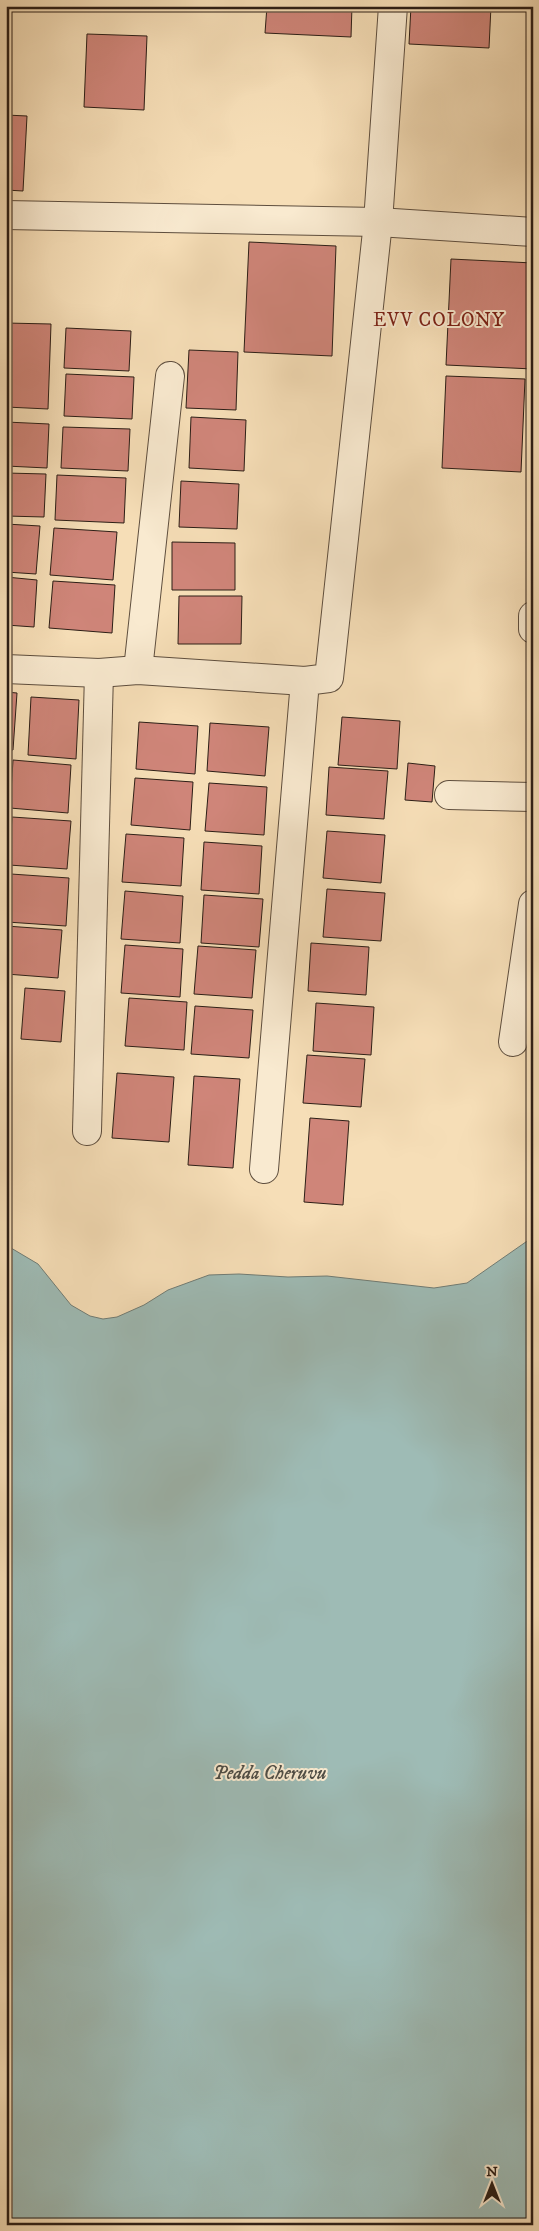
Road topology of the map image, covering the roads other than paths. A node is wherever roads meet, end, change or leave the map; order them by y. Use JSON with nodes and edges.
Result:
{"nodes":[{"id":1,"x":393,"y":6,"type":"edge"},
{"id":2,"x":6,"y":215,"type":"edge"},
{"id":3,"x":378,"y":222,"type":"junction"},
{"id":4,"x":533,"y":232,"type":"edge"},
{"id":5,"x":170,"y":376,"type":"dead end"},
{"id":6,"x":533,"y":616,"type":"edge"},
{"id":7,"x":533,"y":629,"type":"edge"},
{"id":8,"x":6,"y":669,"type":"edge"},
{"id":9,"x":138,"y":670,"type":"junction"},
{"id":10,"x":99,"y":673,"type":"junction"},
{"id":11,"x":305,"y":681,"type":"junction"},
{"id":12,"x":449,"y":795,"type":"dead end"},
{"id":13,"x":533,"y":797,"type":"edge"},
{"id":14,"x":533,"y":904,"type":"edge"},
{"id":15,"x":513,"y":1042,"type":"dead end"},
{"id":16,"x":88,"y":1131,"type":"dead end"},
{"id":17,"x":264,"y":1170,"type":"dead end"}],
"edges":[{"from":1,"to":3,"type":"street"},
{"from":2,"to":3,"type":"street"},
{"from":3,"to":4,"type":"street"},
{"from":3,"to":11,"type":"street"},
{"from":5,"to":9,"type":"street"},
{"from":6,"to":7,"type":"street"},
{"from":8,"to":10,"type":"street"},
{"from":9,"to":10,"type":"street"},
{"from":9,"to":11,"type":"street"},
{"from":10,"to":16,"type":"street"},
{"from":11,"to":17,"type":"street"},
{"from":12,"to":13,"type":"street"},
{"from":14,"to":15,"type":"street"}]}
